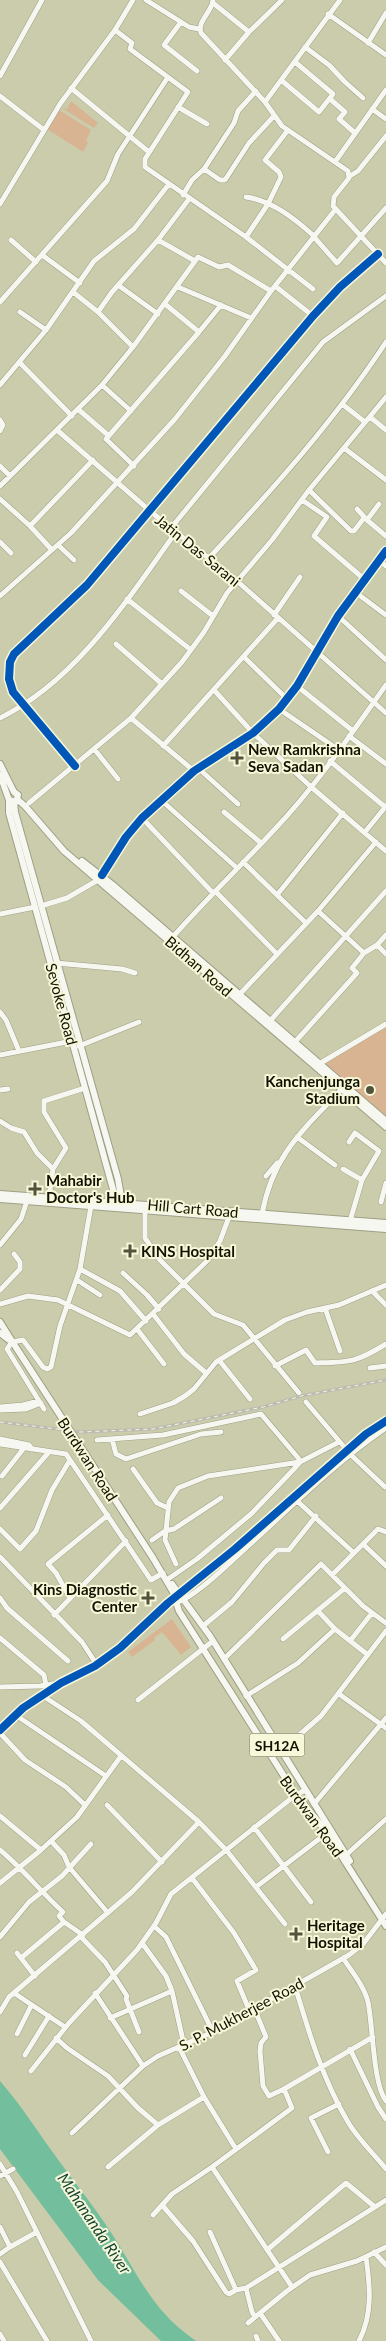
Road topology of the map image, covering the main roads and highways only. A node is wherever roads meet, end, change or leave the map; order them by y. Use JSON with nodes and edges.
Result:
{"nodes":[{"id":1,"x":0,"y":764,"type":"edge"},
{"id":2,"x":0,"y":775,"type":"edge"},
{"id":3,"x":13,"y":798,"type":"junction"},
{"id":4,"x":38,"y":906,"type":"junction"},
{"id":5,"x":187,"y":952,"type":"junction"},
{"id":6,"x":248,"y":1006,"type":"junction"},
{"id":7,"x":75,"y":1045,"type":"junction"},
{"id":8,"x":317,"y":1065,"type":"junction"},
{"id":9,"x":368,"y":1109,"type":"junction"},
{"id":10,"x":386,"y":1121,"type":"edge"},
{"id":11,"x":97,"y":1123,"type":"junction"},
{"id":12,"x":386,"y":1127,"type":"edge"},
{"id":13,"x":0,"y":1194,"type":"edge"},
{"id":14,"x":0,"y":1200,"type":"edge"},
{"id":15,"x":115,"y":1205,"type":"junction"},
{"id":16,"x":123,"y":1205,"type":"junction"},
{"id":17,"x":386,"y":1223,"type":"edge"},
{"id":18,"x":386,"y":1229,"type":"edge"},
{"id":19,"x":0,"y":1322,"type":"edge"},
{"id":20,"x":0,"y":1333,"type":"edge"},
{"id":21,"x":12,"y":1342,"type":"junction"},
{"id":22,"x":165,"y":1576,"type":"junction"},
{"id":23,"x":345,"y":1857,"type":"junction"},
{"id":24,"x":384,"y":1916,"type":"edge"},
{"id":25,"x":386,"y":1926,"type":"edge"}],
"edges":[{"from":1,"to":3,"type":"main road","name":"Sevoke Road"},
{"from":2,"to":3,"type":"main road","name":"Sevoke Road"},
{"from":3,"to":4,"type":"main road","name":"Sevoke Road"},
{"from":3,"to":5,"type":"main road","name":"Bidhan Road"},
{"from":4,"to":7,"type":"main road","name":"Sevoke Road"},
{"from":4,"to":7,"type":"main road","name":"Sevoke Road"},
{"from":5,"to":6,"type":"main road","name":"Bidhan Road"},
{"from":5,"to":6,"type":"main road","name":"Bidhan Road"},
{"from":6,"to":8,"type":"main road","name":"Bidhan Road"},
{"from":6,"to":8,"type":"main road","name":"Bidhan Road"},
{"from":7,"to":11,"type":"main road","name":"Sevoke Road"},
{"from":7,"to":11,"type":"main road","name":"Sevoke Road"},
{"from":8,"to":9,"type":"main road","name":"Bidhan Road"},
{"from":8,"to":9,"type":"main road","name":"Bidhan Road"},
{"from":9,"to":10,"type":"main road","name":"Bidhan Road"},
{"from":9,"to":12,"type":"main road","name":"Bidhan Road"},
{"from":11,"to":15,"type":"main road","name":"Sevoke Road"},
{"from":11,"to":16,"type":"main road","name":"Sevoke Road"},
{"from":13,"to":15,"type":"main road","name":"Hill Cart Road"},
{"from":14,"to":15,"type":"main road","name":"Hill Cart Road"},
{"from":15,"to":16,"type":"main road","name":"Hill Cart Road"},
{"from":16,"to":17,"type":"main road","name":"Hill Cart Road"},
{"from":16,"to":18,"type":"main road","name":"Hill Cart Road"},
{"from":19,"to":21,"type":"main road","name":"Burdwan Road","number":"SH12A"},
{"from":20,"to":21,"type":"main road","name":"Burdwan Road","number":"SH12A"},
{"from":21,"to":22,"type":"main road","name":"Burdwan Road","number":"SH12A","bridge":true},
{"from":22,"to":23,"type":"main road","name":"Burdwan Road","number":"SH12A"},
{"from":22,"to":23,"type":"main road","name":"Burdwan Road","number":"SH12A"},
{"from":23,"to":24,"type":"main road","name":"Burdwan Road","number":"SH12A"},
{"from":24,"to":25,"type":"main road","name":"Burdwan Road","number":"SH12A"}]}
